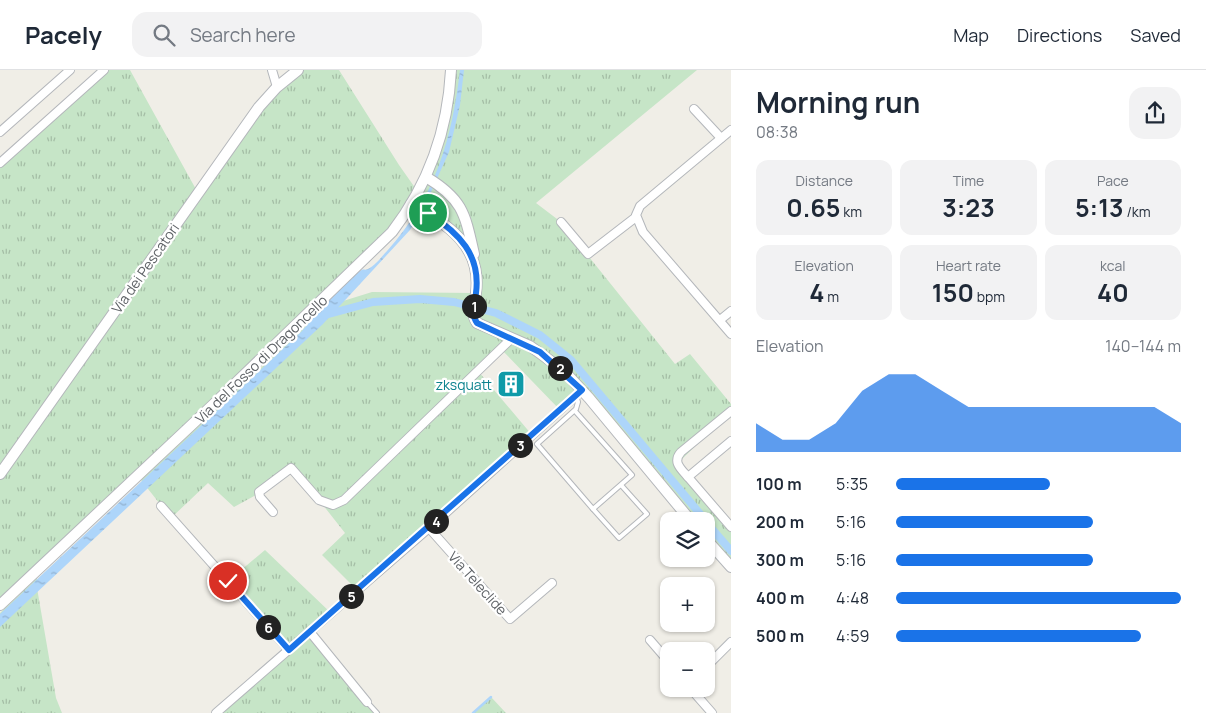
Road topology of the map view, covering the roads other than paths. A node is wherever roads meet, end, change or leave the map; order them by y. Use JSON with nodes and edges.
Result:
{"nodes":[{"id":1,"x":70,"y":70,"type":"edge"},
{"id":2,"x":104,"y":70,"type":"edge"},
{"id":3,"x":272,"y":70,"type":"edge"},
{"id":4,"x":298,"y":70,"type":"edge"},
{"id":5,"x":451,"y":70,"type":"edge"},
{"id":6,"x":277,"y":87,"type":"junction"},
{"id":7,"x":694,"y":109,"type":"dead end"},
{"id":8,"x":731,"y":130,"type":"edge"},
{"id":9,"x":0,"y":131,"type":"edge"},
{"id":10,"x":721,"y":138,"type":"junction"},
{"id":11,"x":0,"y":163,"type":"edge"},
{"id":12,"x":427,"y":178,"type":"junction"},
{"id":13,"x":413,"y":204,"type":"junction"},
{"id":14,"x":636,"y":217,"type":"junction"},
{"id":15,"x":465,"y":221,"type":"junction"},
{"id":16,"x":561,"y":222,"type":"dead end"},
{"id":17,"x":451,"y":230,"type":"junction"},
{"id":18,"x":476,"y":265,"type":"junction"},
{"id":19,"x":731,"y":311,"type":"edge"},
{"id":20,"x":720,"y":320,"type":"junction"},
{"id":21,"x":731,"y":334,"type":"edge"},
{"id":22,"x":512,"y":338,"type":"junction"},
{"id":23,"x":579,"y":393,"type":"junction"},
{"id":24,"x":575,"y":411,"type":"junction"},
{"id":25,"x":731,"y":411,"type":"edge"},
{"id":26,"x":731,"y":441,"type":"edge"},
{"id":27,"x":0,"y":474,"type":"edge"},
{"id":28,"x":688,"y":477,"type":"junction"},
{"id":29,"x":621,"y":485,"type":"junction"},
{"id":30,"x":161,"y":506,"type":"dead end"},
{"id":31,"x":593,"y":509,"type":"junction"},
{"id":32,"x":273,"y":512,"type":"dead end"},
{"id":33,"x":683,"y":512,"type":"edge"},
{"id":34,"x":731,"y":527,"type":"edge"},
{"id":35,"x":429,"y":528,"type":"junction"},
{"id":36,"x":715,"y":549,"type":"edge"},
{"id":37,"x":731,"y":567,"type":"edge"},
{"id":38,"x":552,"y":583,"type":"dead end"},
{"id":39,"x":0,"y":605,"type":"edge"},
{"id":40,"x":310,"y":632,"type":"junction"},
{"id":41,"x":650,"y":640,"type":"dead end"},
{"id":42,"x":731,"y":642,"type":"edge"},
{"id":43,"x":289,"y":650,"type":"junction"},
{"id":44,"x":660,"y":652,"type":"edge"},
{"id":45,"x":715,"y":658,"type":"edge"},
{"id":46,"x":698,"y":697,"type":"edge"},
{"id":47,"x":367,"y":702,"type":"joint"},
{"id":48,"x":216,"y":713,"type":"edge"},
{"id":49,"x":377,"y":713,"type":"edge"},
{"id":50,"x":712,"y":713,"type":"edge"}],
"edges":[{"from":1,"to":9,"type":"street"},
{"from":2,"to":11,"type":"street"},
{"from":3,"to":6,"type":"street"},
{"from":4,"to":6,"type":"street","name":"Via dei Pescatori"},
{"from":5,"to":12,"type":"street","name":"Via del Fosso di Dragoncello"},
{"from":6,"to":27,"type":"street","name":"Via dei Pescatori"},
{"from":7,"to":10,"type":"street"},
{"from":8,"to":10,"type":"street"},
{"from":10,"to":14,"type":"street"},
{"from":12,"to":13,"type":"street","name":"Via del Fosso di Dragoncello"},
{"from":12,"to":15,"type":"street"},
{"from":13,"to":17,"type":"street"},
{"from":13,"to":39,"type":"street","name":"Via del Fosso di Dragoncello"},
{"from":14,"to":16,"type":"street"},
{"from":14,"to":20,"type":"street"},
{"from":15,"to":17,"type":"street"},
{"from":15,"to":18,"type":"street"},
{"from":17,"to":18,"type":"street"},
{"from":18,"to":22,"type":"street"},
{"from":19,"to":20,"type":"street"},
{"from":20,"to":21,"type":"street"},
{"from":22,"to":23,"type":"street"},
{"from":22,"to":32,"type":"street"},
{"from":23,"to":24,"type":"lane"},
{"from":23,"to":33,"type":"street"},
{"from":23,"to":35,"type":"street"},
{"from":24,"to":29,"type":"lane"},
{"from":24,"to":31,"type":"lane"},
{"from":25,"to":28,"type":"street"},
{"from":26,"to":28,"type":"street"},
{"from":28,"to":34,"type":"street"},
{"from":29,"to":31,"type":"lane"},
{"from":29,"to":31,"type":"lane"},
{"from":30,"to":43,"type":"street"},
{"from":35,"to":38,"type":"street","name":"Via Teleclide"},
{"from":35,"to":40,"type":"street"},
{"from":36,"to":37,"type":"street"},
{"from":40,"to":43,"type":"street"},
{"from":40,"to":47,"type":"street"},
{"from":41,"to":44,"type":"street"},
{"from":42,"to":45,"type":"street"},
{"from":43,"to":48,"type":"street"},
{"from":46,"to":50,"type":"street"},
{"from":47,"to":49,"type":"lane"}]}
